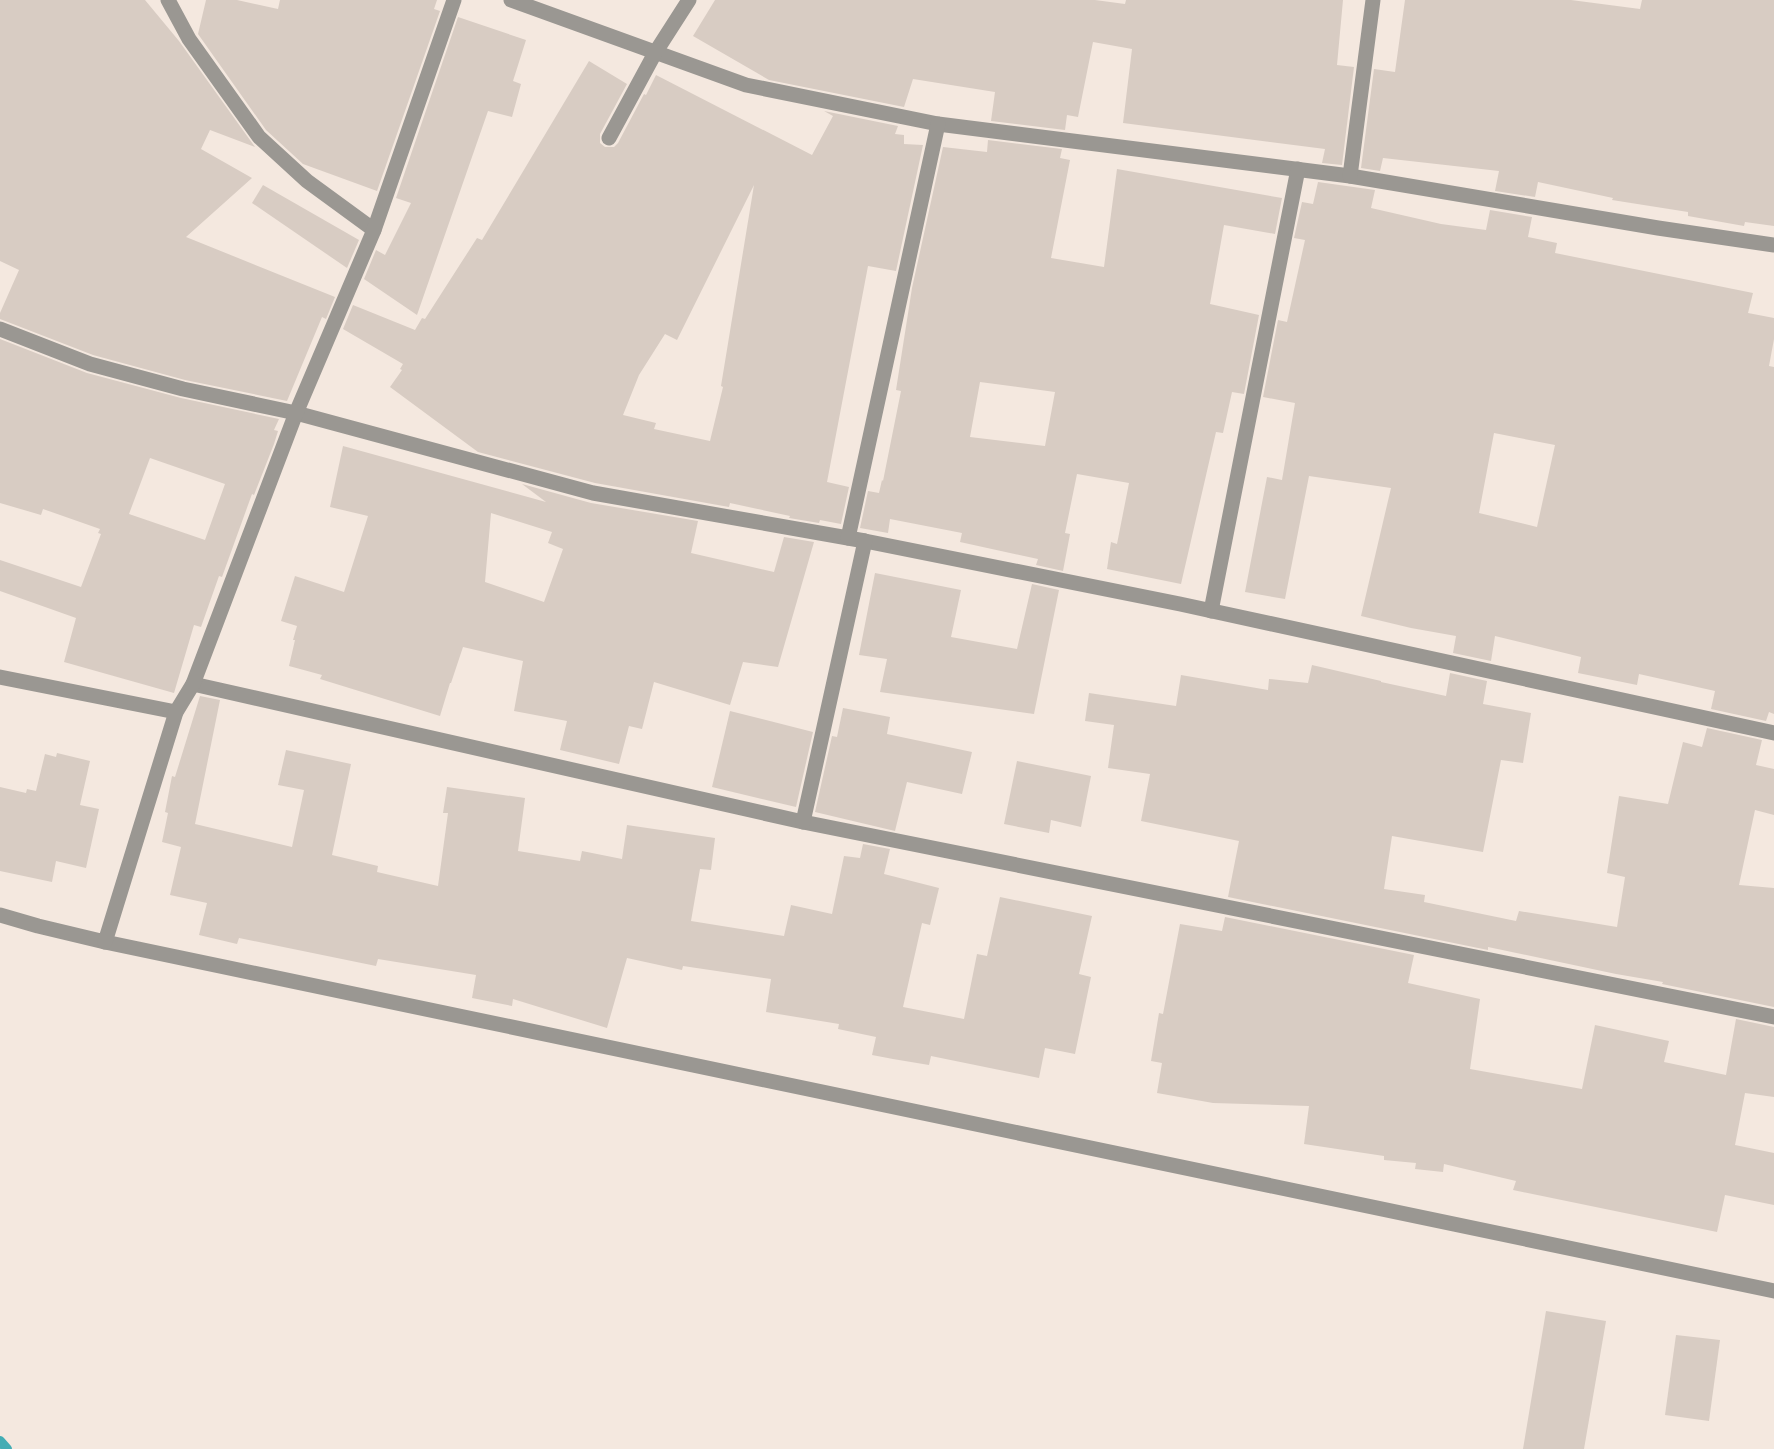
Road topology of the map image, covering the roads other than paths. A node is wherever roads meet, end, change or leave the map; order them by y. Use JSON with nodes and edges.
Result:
{"nodes":[{"id":1,"x":168,"y":0,"type":"edge"},
{"id":2,"x":454,"y":0,"type":"edge"},
{"id":3,"x":511,"y":0,"type":"edge"},
{"id":4,"x":689,"y":0,"type":"edge"},
{"id":5,"x":1373,"y":0,"type":"edge"},
{"id":6,"x":655,"y":53,"type":"junction"},
{"id":7,"x":938,"y":124,"type":"junction"},
{"id":8,"x":609,"y":138,"type":"dead end"},
{"id":9,"x":1298,"y":169,"type":"junction"},
{"id":10,"x":1350,"y":176,"type":"junction"},
{"id":11,"x":374,"y":230,"type":"junction"},
{"id":12,"x":1774,"y":245,"type":"edge"},
{"id":13,"x":0,"y":330,"type":"edge"},
{"id":14,"x":296,"y":413,"type":"junction"},
{"id":15,"x":848,"y":538,"type":"junction"},
{"id":16,"x":865,"y":541,"type":"junction"},
{"id":17,"x":1211,"y":611,"type":"junction"},
{"id":18,"x":0,"y":677,"type":"edge"},
{"id":19,"x":193,"y":684,"type":"junction"},
{"id":20,"x":176,"y":712,"type":"junction"},
{"id":21,"x":1774,"y":733,"type":"edge"},
{"id":22,"x":803,"y":822,"type":"junction"},
{"id":23,"x":0,"y":915,"type":"edge"},
{"id":24,"x":105,"y":942,"type":"junction"},
{"id":25,"x":1774,"y":1017,"type":"edge"},
{"id":26,"x":1774,"y":1291,"type":"edge"}],
"edges":[{"from":1,"to":11,"type":"street"},
{"from":2,"to":11,"type":"street"},
{"from":3,"to":6,"type":"street"},
{"from":4,"to":6,"type":"street"},
{"from":5,"to":10,"type":"street"},
{"from":6,"to":7,"type":"street"},
{"from":6,"to":8,"type":"street"},
{"from":7,"to":9,"type":"street"},
{"from":7,"to":15,"type":"street"},
{"from":9,"to":10,"type":"street"},
{"from":9,"to":17,"type":"street"},
{"from":10,"to":12,"type":"street"},
{"from":11,"to":14,"type":"street"},
{"from":13,"to":14,"type":"street"},
{"from":14,"to":15,"type":"street"},
{"from":14,"to":19,"type":"street"},
{"from":15,"to":16,"type":"street"},
{"from":16,"to":17,"type":"street"},
{"from":16,"to":22,"type":"street"},
{"from":17,"to":21,"type":"street"},
{"from":18,"to":20,"type":"street"},
{"from":19,"to":20,"type":"street"},
{"from":19,"to":22,"type":"street"},
{"from":20,"to":24,"type":"street"},
{"from":22,"to":25,"type":"street"},
{"from":23,"to":24,"type":"street"},
{"from":24,"to":26,"type":"street"}]}
